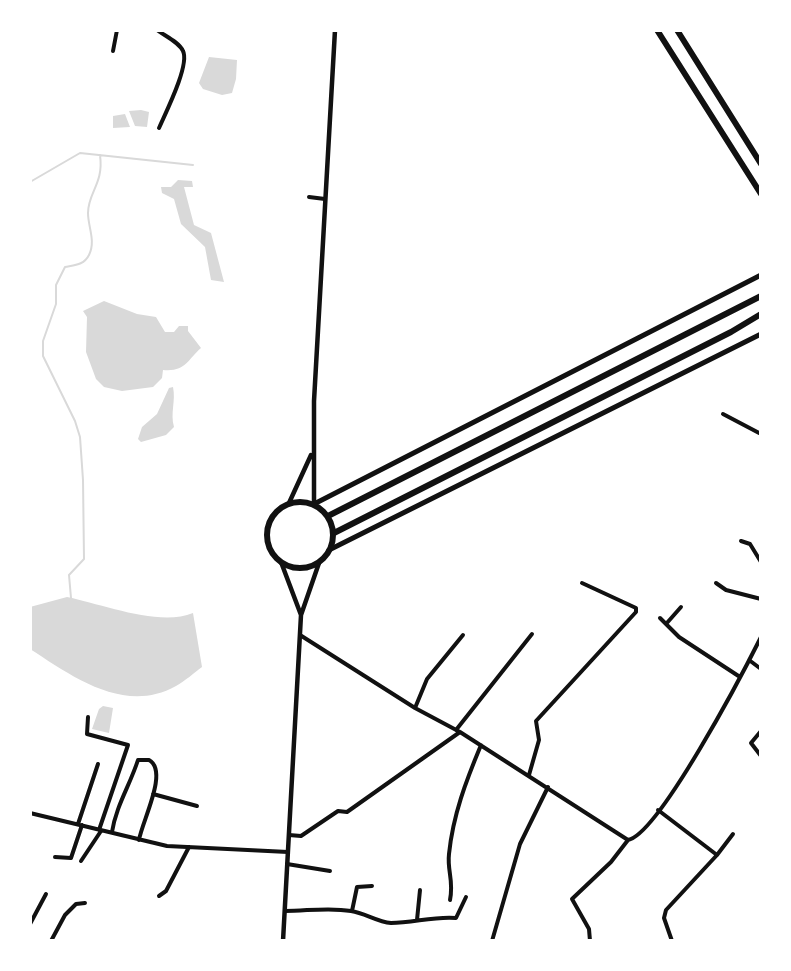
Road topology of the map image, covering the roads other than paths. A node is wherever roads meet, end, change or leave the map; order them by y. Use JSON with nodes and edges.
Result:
{"nodes":[{"id":1,"x":117,"y":30,"type":"edge"},
{"id":2,"x":157,"y":30,"type":"edge"},
{"id":3,"x":335,"y":30,"type":"edge"},
{"id":4,"x":657,"y":30,"type":"edge"},
{"id":5,"x":676,"y":30,"type":"edge"},
{"id":6,"x":113,"y":51,"type":"dead end"},
{"id":7,"x":159,"y":128,"type":"dead end"},
{"id":8,"x":761,"y":164,"type":"edge"},
{"id":9,"x":761,"y":194,"type":"edge"},
{"id":10,"x":309,"y":197,"type":"dead end"},
{"id":11,"x":325,"y":199,"type":"junction"},
{"id":12,"x":761,"y":275,"type":"edge"},
{"id":13,"x":761,"y":296,"type":"edge"},
{"id":14,"x":761,"y":314,"type":"edge"},
{"id":15,"x":761,"y":334,"type":"edge"},
{"id":16,"x":723,"y":414,"type":"dead end"},
{"id":17,"x":761,"y":434,"type":"edge"},
{"id":18,"x":312,"y":453,"type":"junction"},
{"id":19,"x":289,"y":503,"type":"junction"},
{"id":20,"x":314,"y":504,"type":"junction"},
{"id":21,"x":328,"y":516,"type":"junction"},
{"id":22,"x":334,"y":533,"type":"junction"},
{"id":23,"x":741,"y":541,"type":"dead end"},
{"id":24,"x":329,"y":550,"type":"junction"},
{"id":25,"x":281,"y":562,"type":"junction"},
{"id":26,"x":761,"y":562,"type":"edge"},
{"id":27,"x":319,"y":563,"type":"junction"},
{"id":28,"x":582,"y":583,"type":"dead end"},
{"id":29,"x":716,"y":583,"type":"dead end"},
{"id":30,"x":761,"y":599,"type":"edge"},
{"id":31,"x":681,"y":607,"type":"dead end"},
{"id":32,"x":301,"y":615,"type":"junction"},
{"id":33,"x":660,"y":618,"type":"dead end"},
{"id":34,"x":666,"y":624,"type":"junction"},
{"id":35,"x":532,"y":634,"type":"dead end"},
{"id":36,"x":300,"y":635,"type":"junction"},
{"id":37,"x":463,"y":635,"type":"dead end"},
{"id":38,"x":761,"y":637,"type":"edge"},
{"id":39,"x":749,"y":660,"type":"junction"},
{"id":40,"x":761,"y":669,"type":"edge"},
{"id":41,"x":740,"y":677,"type":"junction"},
{"id":42,"x":415,"y":708,"type":"junction"},
{"id":43,"x":88,"y":717,"type":"dead end"},
{"id":44,"x":761,"y":730,"type":"edge"},
{"id":45,"x":458,"y":731,"type":"junction"},
{"id":46,"x":481,"y":745,"type":"junction"},
{"id":47,"x":761,"y":756,"type":"edge"},
{"id":48,"x":98,"y":764,"type":"dead end"},
{"id":49,"x":529,"y":775,"type":"junction"},
{"id":50,"x":548,"y":787,"type":"junction"},
{"id":51,"x":153,"y":794,"type":"junction"},
{"id":52,"x":197,"y":806,"type":"dead end"},
{"id":53,"x":658,"y":810,"type":"junction"},
{"id":54,"x":30,"y":813,"type":"edge"},
{"id":55,"x":80,"y":825,"type":"junction"},
{"id":56,"x":100,"y":830,"type":"junction"},
{"id":57,"x":112,"y":832,"type":"junction"},
{"id":58,"x":733,"y":834,"type":"dead end"},
{"id":59,"x":289,"y":835,"type":"junction"},
{"id":60,"x":139,"y":840,"type":"junction"},
{"id":61,"x":628,"y":840,"type":"junction"},
{"id":62,"x":189,"y":847,"type":"junction"},
{"id":63,"x":288,"y":852,"type":"junction"},
{"id":64,"x":717,"y":855,"type":"junction"},
{"id":65,"x":55,"y":857,"type":"dead end"},
{"id":66,"x":81,"y":861,"type":"dead end"},
{"id":67,"x":287,"y":864,"type":"junction"},
{"id":68,"x":330,"y":871,"type":"dead end"},
{"id":69,"x":372,"y":886,"type":"dead end"},
{"id":70,"x":420,"y":890,"type":"dead end"},
{"id":71,"x":46,"y":894,"type":"dead end"},
{"id":72,"x":159,"y":896,"type":"dead end"},
{"id":73,"x":465,"y":897,"type":"dead end"},
{"id":74,"x":450,"y":900,"type":"dead end"},
{"id":75,"x":85,"y":903,"type":"dead end"},
{"id":76,"x":285,"y":911,"type":"junction"},
{"id":77,"x":352,"y":911,"type":"junction"},
{"id":78,"x":417,"y":920,"type":"junction"},
{"id":79,"x":30,"y":924,"type":"edge"},
{"id":80,"x":51,"y":941,"type":"edge"},
{"id":81,"x":283,"y":941,"type":"edge"},
{"id":82,"x":492,"y":941,"type":"edge"},
{"id":83,"x":590,"y":941,"type":"edge"},
{"id":84,"x":672,"y":941,"type":"edge"}],
"edges":[{"from":1,"to":6,"type":"street"},
{"from":2,"to":7,"type":"street"},
{"from":3,"to":11,"type":"street"},
{"from":4,"to":9,"type":"main road"},
{"from":5,"to":8,"type":"main road"},
{"from":10,"to":11,"type":"street"},
{"from":11,"to":18,"type":"street"},
{"from":12,"to":20,"type":"main road"},
{"from":13,"to":21,"type":"main road"},
{"from":14,"to":22,"type":"main road"},
{"from":15,"to":24,"type":"main road"},
{"from":16,"to":17,"type":"street"},
{"from":18,"to":19,"type":"street"},
{"from":18,"to":20,"type":"street"},
{"from":19,"to":20,"type":"main road"},
{"from":19,"to":25,"type":"main road"},
{"from":20,"to":21,"type":"main road"},
{"from":21,"to":22,"type":"main road"},
{"from":22,"to":24,"type":"main road"},
{"from":23,"to":26,"type":"street"},
{"from":24,"to":27,"type":"main road"},
{"from":25,"to":27,"type":"main road"},
{"from":25,"to":32,"type":"street"},
{"from":27,"to":32,"type":"street"},
{"from":28,"to":49,"type":"street"},
{"from":29,"to":30,"type":"street"},
{"from":31,"to":34,"type":"street"},
{"from":32,"to":36,"type":"street"},
{"from":33,"to":34,"type":"street"},
{"from":34,"to":41,"type":"street"},
{"from":35,"to":45,"type":"street"},
{"from":36,"to":42,"type":"street"},
{"from":36,"to":59,"type":"street"},
{"from":37,"to":42,"type":"street"},
{"from":38,"to":39,"type":"street"},
{"from":39,"to":40,"type":"street"},
{"from":39,"to":41,"type":"street"},
{"from":41,"to":53,"type":"street"},
{"from":42,"to":45,"type":"street"},
{"from":43,"to":56,"type":"street"},
{"from":44,"to":47,"type":"street"},
{"from":45,"to":46,"type":"street"},
{"from":45,"to":59,"type":"street"},
{"from":46,"to":49,"type":"street"},
{"from":46,"to":74,"type":"street"},
{"from":48,"to":55,"type":"street"},
{"from":49,"to":50,"type":"street"},
{"from":50,"to":61,"type":"street"},
{"from":50,"to":82,"type":"street"},
{"from":51,"to":52,"type":"street"},
{"from":51,"to":57,"type":"street"},
{"from":51,"to":60,"type":"street"},
{"from":53,"to":61,"type":"street"},
{"from":53,"to":64,"type":"street"},
{"from":54,"to":55,"type":"street"},
{"from":55,"to":56,"type":"street"},
{"from":55,"to":65,"type":"street"},
{"from":56,"to":57,"type":"street"},
{"from":56,"to":66,"type":"street"},
{"from":57,"to":60,"type":"street"},
{"from":58,"to":64,"type":"street"},
{"from":59,"to":63,"type":"street"},
{"from":60,"to":62,"type":"street"},
{"from":61,"to":83,"type":"street"},
{"from":62,"to":63,"type":"street"},
{"from":62,"to":72,"type":"street"},
{"from":63,"to":67,"type":"street"},
{"from":64,"to":84,"type":"street"},
{"from":67,"to":68,"type":"street"},
{"from":67,"to":76,"type":"street"},
{"from":69,"to":77,"type":"street"},
{"from":70,"to":78,"type":"street"},
{"from":71,"to":79,"type":"street"},
{"from":73,"to":78,"type":"street"},
{"from":75,"to":80,"type":"street"},
{"from":76,"to":77,"type":"street"},
{"from":76,"to":81,"type":"street"},
{"from":77,"to":78,"type":"street"}]}
